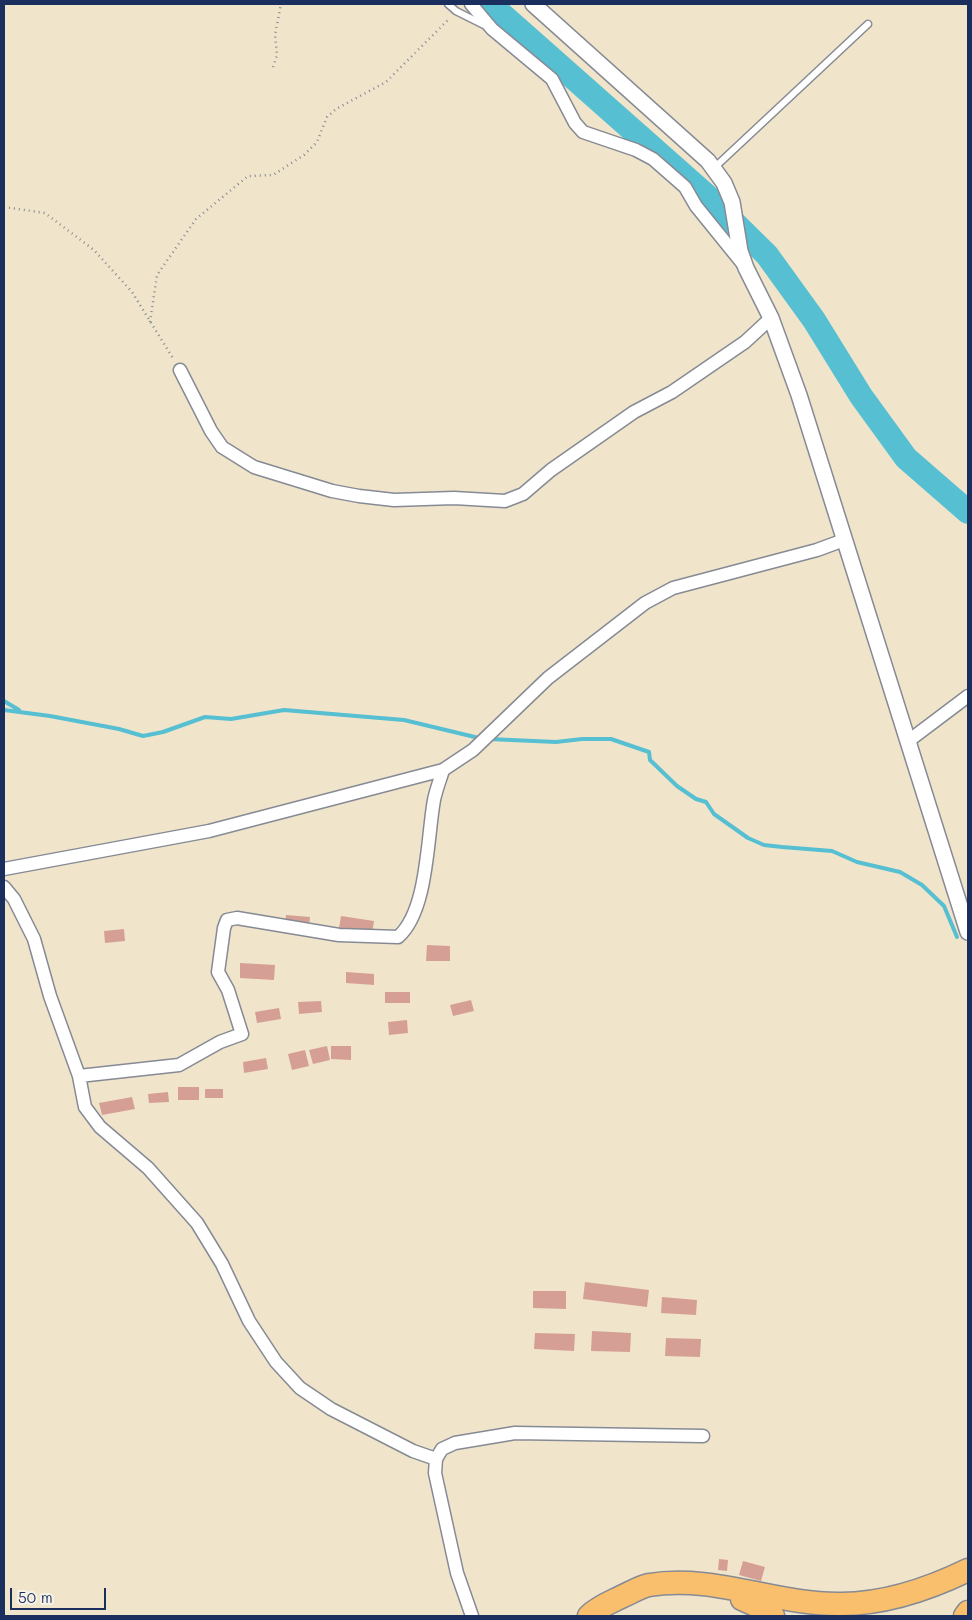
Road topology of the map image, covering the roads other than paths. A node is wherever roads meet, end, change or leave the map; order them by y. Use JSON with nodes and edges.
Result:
{"nodes":[{"id":1,"x":448,"y":4,"type":"edge"},
{"id":2,"x":471,"y":4,"type":"edge"},
{"id":3,"x":539,"y":6,"type":"edge"},
{"id":4,"x":868,"y":24,"type":"dead end"},
{"id":5,"x":492,"y":29,"type":"junction"},
{"id":6,"x":713,"y":169,"type":"junction"},
{"id":7,"x":746,"y":268,"type":"junction"},
{"id":8,"x":770,"y":318,"type":"junction"},
{"id":9,"x":180,"y":370,"type":"road end"},
{"id":10,"x":844,"y":540,"type":"junction"},
{"id":11,"x":968,"y":696,"type":"edge"},
{"id":12,"x":906,"y":742,"type":"junction"},
{"id":13,"x":443,"y":770,"type":"junction"},
{"id":14,"x":4,"y":869,"type":"edge"},
{"id":15,"x":4,"y":887,"type":"edge"},
{"id":16,"x":968,"y":932,"type":"edge"},
{"id":17,"x":79,"y":1076,"type":"junction"},
{"id":18,"x":703,"y":1436,"type":"dead end"},
{"id":19,"x":436,"y":1459,"type":"junction"},
{"id":20,"x":968,"y":1570,"type":"edge"},
{"id":21,"x":968,"y":1612,"type":"edge"},
{"id":22,"x":472,"y":1616,"type":"edge"},
{"id":23,"x":589,"y":1616,"type":"edge"},
{"id":24,"x":602,"y":1616,"type":"edge"},
{"id":25,"x":773,"y":1616,"type":"edge"},
{"id":26,"x":965,"y":1616,"type":"edge"}],
"edges":[{"from":1,"to":5,"type":"lane"},
{"from":2,"to":5,"type":"street"},
{"from":3,"to":6,"type":"street"},
{"from":4,"to":6,"type":"lane"},
{"from":5,"to":7,"type":"street"},
{"from":6,"to":7,"type":"street"},
{"from":7,"to":8,"type":"street"},
{"from":8,"to":9,"type":"street"},
{"from":8,"to":10,"type":"street"},
{"from":10,"to":12,"type":"street"},
{"from":10,"to":13,"type":"street"},
{"from":11,"to":12,"type":"street"},
{"from":12,"to":16,"type":"street"},
{"from":13,"to":14,"type":"street"},
{"from":13,"to":17,"type":"street"},
{"from":15,"to":17,"type":"street"},
{"from":17,"to":19,"type":"street"},
{"from":18,"to":19,"type":"street"},
{"from":19,"to":22,"type":"street"},
{"from":20,"to":23,"type":"highway"},
{"from":21,"to":26,"type":"highway"},
{"from":24,"to":25,"type":"highway"}]}
